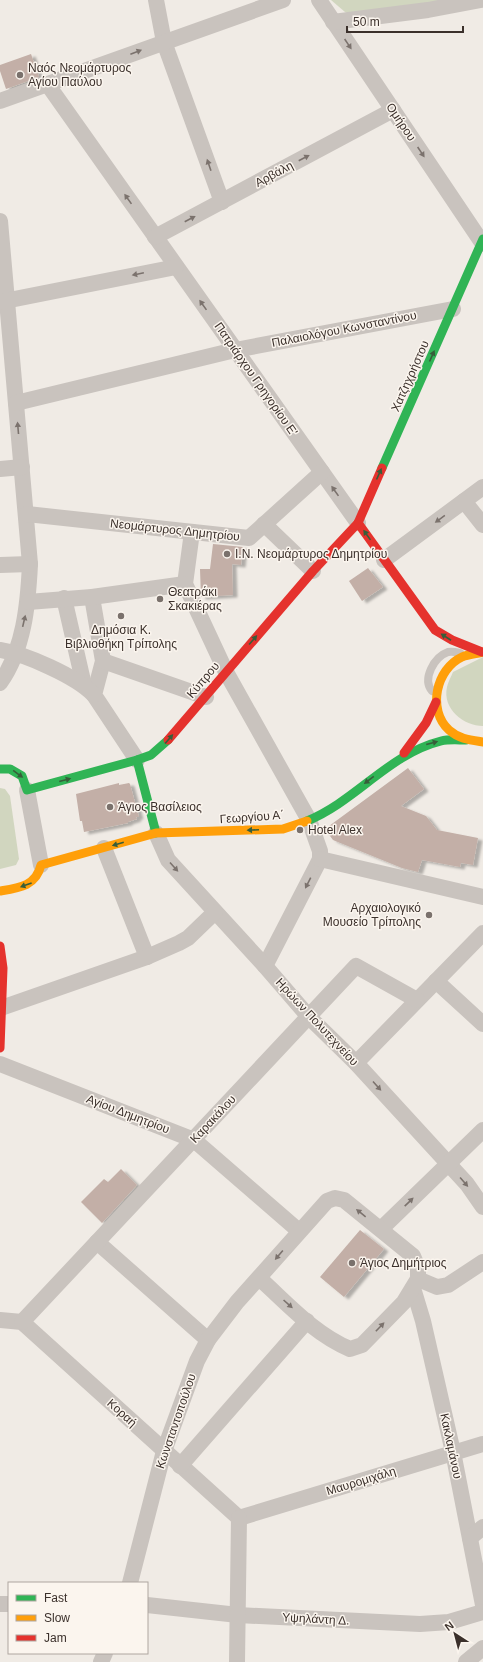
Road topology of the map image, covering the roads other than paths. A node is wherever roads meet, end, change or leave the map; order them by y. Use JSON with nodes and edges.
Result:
{"nodes":[{"id":1,"x":156,"y":0,"type":"edge"},
{"id":2,"x":282,"y":0,"type":"edge"},
{"id":3,"x":319,"y":0,"type":"edge"},
{"id":4,"x":481,"y":0,"type":"edge"},
{"id":5,"x":333,"y":22,"type":"junction"},
{"id":6,"x":164,"y":42,"type":"junction"},
{"id":7,"x":48,"y":85,"type":"junction"},
{"id":8,"x":0,"y":101,"type":"edge"},
{"id":9,"x":393,"y":110,"type":"junction"},
{"id":10,"x":222,"y":202,"type":"junction"},
{"id":11,"x":0,"y":221,"type":"edge"},
{"id":12,"x":155,"y":237,"type":"junction"},
{"id":13,"x":483,"y":242,"type":"edge"},
{"id":14,"x":176,"y":267,"type":"junction"},
{"id":15,"x":3,"y":302,"type":"edge"},
{"id":16,"x":453,"y":309,"type":"junction"},
{"id":17,"x":235,"y":350,"type":"junction"},
{"id":18,"x":16,"y":403,"type":"junction"},
{"id":19,"x":22,"y":467,"type":"junction"},
{"id":20,"x":0,"y":469,"type":"edge"},
{"id":21,"x":322,"y":472,"type":"junction"},
{"id":22,"x":483,"y":487,"type":"edge"},
{"id":23,"x":464,"y":501,"type":"junction"},
{"id":24,"x":27,"y":514,"type":"junction"},
{"id":25,"x":358,"y":523,"type":"junction"},
{"id":26,"x":264,"y":524,"type":"junction"},
{"id":27,"x":483,"y":525,"type":"edge"},
{"id":28,"x":192,"y":532,"type":"junction"},
{"id":29,"x":384,"y":560,"type":"junction"},
{"id":30,"x":30,"y":564,"type":"junction"},
{"id":31,"x":0,"y":565,"type":"edge"},
{"id":32,"x":313,"y":571,"type":"junction"},
{"id":33,"x":185,"y":584,"type":"junction"},
{"id":34,"x":92,"y":597,"type":"junction"},
{"id":35,"x":64,"y":598,"type":"junction"},
{"id":36,"x":28,"y":602,"type":"junction"},
{"id":37,"x":0,"y":650,"type":"edge"},
{"id":38,"x":16,"y":652,"type":"junction"},
{"id":39,"x":483,"y":652,"type":"edge"},
{"id":40,"x":467,"y":654,"type":"junction"},
{"id":41,"x":104,"y":661,"type":"junction"},
{"id":42,"x":226,"y":672,"type":"junction"},
{"id":43,"x":0,"y":683,"type":"edge"},
{"id":44,"x":89,"y":690,"type":"junction"},
{"id":45,"x":206,"y":697,"type":"junction"},
{"id":46,"x":436,"y":699,"type":"junction"},
{"id":47,"x":466,"y":740,"type":"junction"},
{"id":48,"x":482,"y":742,"type":"edge"},
{"id":49,"x":401,"y":756,"type":"junction"},
{"id":50,"x":137,"y":760,"type":"junction"},
{"id":51,"x":0,"y":769,"type":"edge"},
{"id":52,"x":27,"y":790,"type":"junction"},
{"id":53,"x":310,"y":820,"type":"junction"},
{"id":54,"x":156,"y":834,"type":"junction"},
{"id":55,"x":104,"y":848,"type":"junction"},
{"id":56,"x":320,"y":859,"type":"junction"},
{"id":57,"x":41,"y":865,"type":"junction"},
{"id":58,"x":0,"y":891,"type":"edge"},
{"id":59,"x":483,"y":897,"type":"edge"},
{"id":60,"x":215,"y":912,"type":"junction"},
{"id":61,"x":483,"y":933,"type":"edge"},
{"id":62,"x":0,"y":946,"type":"edge"},
{"id":63,"x":147,"y":957,"type":"junction"},
{"id":64,"x":265,"y":966,"type":"junction"},
{"id":65,"x":436,"y":981,"type":"junction"},
{"id":66,"x":417,"y":1000,"type":"junction"},
{"id":67,"x":1,"y":1008,"type":"edge"},
{"id":68,"x":309,"y":1017,"type":"junction"},
{"id":69,"x":483,"y":1024,"type":"edge"},
{"id":70,"x":0,"y":1048,"type":"edge"},
{"id":71,"x":356,"y":1063,"type":"junction"},
{"id":72,"x":0,"y":1064,"type":"edge"},
{"id":73,"x":483,"y":1130,"type":"edge"},
{"id":74,"x":194,"y":1140,"type":"junction"},
{"id":75,"x":448,"y":1164,"type":"junction"},
{"id":76,"x":483,"y":1207,"type":"edge"},
{"id":77,"x":381,"y":1229,"type":"junction"},
{"id":78,"x":299,"y":1231,"type":"junction"},
{"id":79,"x":97,"y":1242,"type":"junction"},
{"id":80,"x":483,"y":1262,"type":"edge"},
{"id":81,"x":259,"y":1278,"type":"junction"},
{"id":82,"x":416,"y":1284,"type":"junction"},
{"id":83,"x":0,"y":1320,"type":"edge"},
{"id":84,"x":307,"y":1321,"type":"junction"},
{"id":85,"x":22,"y":1322,"type":"junction"},
{"id":86,"x":208,"y":1340,"type":"junction"},
{"id":87,"x":483,"y":1444,"type":"edge"},
{"id":88,"x":164,"y":1451,"type":"junction"},
{"id":89,"x":453,"y":1452,"type":"junction"},
{"id":90,"x":180,"y":1466,"type":"junction"},
{"id":91,"x":239,"y":1518,"type":"junction"},
{"id":92,"x":483,"y":1527,"type":"edge"},
{"id":93,"x":470,"y":1538,"type":"junction"},
{"id":94,"x":130,"y":1582,"type":"edge"},
{"id":95,"x":148,"y":1605,"type":"edge"},
{"id":96,"x":483,"y":1605,"type":"edge"},
{"id":97,"x":483,"y":1612,"type":"edge"},
{"id":98,"x":238,"y":1615,"type":"junction"},
{"id":99,"x":483,"y":1648,"type":"edge"},
{"id":100,"x":237,"y":1662,"type":"edge"},
{"id":101,"x":466,"y":1662,"type":"edge"}],
"edges":[{"from":1,"to":6,"type":"street"},
{"from":2,"to":6,"type":"street"},
{"from":3,"to":5,"type":"street","name":"Ομήρου"},
{"from":4,"to":5,"type":"street"},
{"from":5,"to":9,"type":"street","name":"Ομήρου","one_way":true},
{"from":7,"to":6,"type":"street","one_way":true},
{"from":10,"to":6,"type":"street","one_way":true},
{"from":7,"to":8,"type":"street"},
{"from":12,"to":7,"type":"street","name":"Πατριάρχου Γρηγορίου Ε'","one_way":true},
{"from":10,"to":9,"type":"street","name":"Αρβάλη","one_way":true},
{"from":9,"to":13,"type":"street","name":"Ομήρου","one_way":true},
{"from":12,"to":10,"type":"street","name":"Αρβάλη","one_way":true},
{"from":11,"to":15,"type":"street"},
{"from":12,"to":14,"type":"street","name":"Πατριάρχου Γρηγορίου Ε'"},
{"from":13,"to":16,"type":"street","name":"Χατζηχρήστου"},
{"from":14,"to":15,"type":"street","one_way":true},
{"from":17,"to":14,"type":"street","name":"Πατριάρχου Γρηγορίου Ε'","one_way":true},
{"from":15,"to":18,"type":"street"},
{"from":16,"to":17,"type":"street","name":"Παλαιολόγου Κωνσταντίνου"},
{"from":25,"to":16,"type":"street","name":"Χατζηχρήστου","one_way":true},
{"from":17,"to":18,"type":"street","name":"Παλαιολόγου Κωνσταντίνου"},
{"from":17,"to":21,"type":"street","name":"Πατριάρχου Γρηγορίου Ε'"},
{"from":19,"to":18,"type":"street","one_way":true},
{"from":19,"to":20,"type":"street"},
{"from":19,"to":24,"type":"street"},
{"from":25,"to":21,"type":"street","name":"Πατριάρχου Γρηγορίου Ε'","one_way":true},
{"from":21,"to":26,"type":"street","name":"Νεομάρτυρος Δημητρίου"},
{"from":22,"to":23,"type":"street"},
{"from":23,"to":27,"type":"street"},
{"from":23,"to":29,"type":"street","one_way":true},
{"from":24,"to":28,"type":"street","name":"Νεομάρτυρος Δημητρίου"},
{"from":24,"to":30,"type":"street"},
{"from":29,"to":25,"type":"street","name":"Πατριάρχου Γρηγορίου Ε'","one_way":true},
{"from":25,"to":32,"type":"street","name":"Κύπρου"},
{"from":26,"to":28,"type":"street","name":"Νεομάρτυρος Δημητρίου"},
{"from":26,"to":32,"type":"street"},
{"from":28,"to":33,"type":"street"},
{"from":39,"to":29,"type":"street","name":"Πατριάρχου Γρηγορίου Ε'","one_way":true},
{"from":30,"to":31,"type":"street"},
{"from":30,"to":36,"type":"street"},
{"from":42,"to":32,"type":"street","name":"Κύπρου","one_way":true},
{"from":33,"to":34,"type":"street"},
{"from":33,"to":42,"type":"street"},
{"from":34,"to":35,"type":"street"},
{"from":34,"to":41,"type":"street"},
{"from":35,"to":36,"type":"street"},
{"from":35,"to":44,"type":"street"},
{"from":38,"to":36,"type":"street","one_way":true},
{"from":37,"to":38,"type":"street"},
{"from":38,"to":43,"type":"street"},
{"from":38,"to":44,"type":"street"},
{"from":39,"to":40,"type":"street"},
{"from":40,"to":46,"type":"street","name":"Γεωργίου Α΄"},
{"from":40,"to":46,"type":"lane"},
{"from":41,"to":44,"type":"street"},
{"from":41,"to":45,"type":"street"},
{"from":42,"to":45,"type":"street","name":"Κύπρου"},
{"from":42,"to":53,"type":"street"},
{"from":44,"to":50,"type":"street"},
{"from":50,"to":45,"type":"street","name":"Κύπρου","one_way":true},
{"from":46,"to":47,"type":"street"},
{"from":46,"to":49,"type":"street","name":"Γεωργίου Α΄"},
{"from":47,"to":48,"type":"street"},
{"from":49,"to":47,"type":"street","name":"Γεωργίου Α΄","one_way":true},
{"from":49,"to":53,"type":"street","name":"Γεωργίου Α΄","one_way":true},
{"from":52,"to":50,"type":"street","name":"Κύπρου","one_way":true},
{"from":50,"to":54,"type":"street"},
{"from":51,"to":52,"type":"street","one_way":true},
{"from":52,"to":57,"type":"street"},
{"from":53,"to":54,"type":"street","name":"Γεωργίου Α΄","one_way":true},
{"from":53,"to":56,"type":"street"},
{"from":54,"to":55,"type":"street","name":"Γεωργίου Α΄","one_way":true},
{"from":54,"to":60,"type":"street","name":"Ηρώων Πολυτεχνείου","one_way":true},
{"from":55,"to":57,"type":"street","name":"Γεωργίου Α΄"},
{"from":55,"to":63,"type":"street"},
{"from":56,"to":59,"type":"street"},
{"from":56,"to":64,"type":"street","one_way":true},
{"from":57,"to":58,"type":"street","one_way":true},
{"from":60,"to":63,"type":"street"},
{"from":60,"to":64,"type":"street","name":"Ηρώων Πολυτεχνείου"},
{"from":61,"to":65,"type":"street"},
{"from":62,"to":67,"type":"street"},
{"from":63,"to":67,"type":"street"},
{"from":64,"to":68,"type":"street","name":"Ηρώων Πολυτεχνείου"},
{"from":65,"to":66,"type":"street"},
{"from":65,"to":69,"type":"street"},
{"from":66,"to":68,"type":"street","name":"Καρακάλου"},
{"from":66,"to":71,"type":"street"},
{"from":67,"to":70,"type":"street"},
{"from":68,"to":71,"type":"street","name":"Ηρώων Πολυτεχνείου"},
{"from":68,"to":74,"type":"street","name":"Καρακάλου"},
{"from":71,"to":75,"type":"street","name":"Ηρώων Πολυτεχνείου","one_way":true},
{"from":72,"to":74,"type":"street","name":"Αγίου Δημητρίου"},
{"from":73,"to":75,"type":"street"},
{"from":74,"to":78,"type":"street","name":"Αγίου Δημητρίου"},
{"from":74,"to":79,"type":"street","name":"Καρακάλου"},
{"from":75,"to":76,"type":"street","name":"Ηρώων Πολυτεχνείου","one_way":true},
{"from":77,"to":75,"type":"street","one_way":true},
{"from":77,"to":78,"type":"street","one_way":true},
{"from":77,"to":82,"type":"street"},
{"from":78,"to":81,"type":"street","one_way":true},
{"from":79,"to":85,"type":"street","name":"Καρακάλου"},
{"from":79,"to":86,"type":"street"},
{"from":80,"to":82,"type":"street"},
{"from":81,"to":84,"type":"street","one_way":true},
{"from":81,"to":86,"type":"street","name":"Κωνσταντοπούλου"},
{"from":84,"to":82,"type":"street","one_way":true},
{"from":82,"to":89,"type":"street","name":"Κακλαμάνου"},
{"from":83,"to":85,"type":"street"},
{"from":84,"to":90,"type":"street"},
{"from":85,"to":88,"type":"street","name":"Κοραή"},
{"from":86,"to":88,"type":"street","name":"Κωνσταντοπούλου"},
{"from":87,"to":89,"type":"street","name":"Μαυρομιχάλη"},
{"from":88,"to":90,"type":"street","name":"Κοραή"},
{"from":88,"to":94,"type":"street","name":"Κωνσταντοπούλου"},
{"from":89,"to":91,"type":"street","name":"Μαυρομιχάλη"},
{"from":89,"to":93,"type":"street","name":"Κακλαμάνου"},
{"from":90,"to":91,"type":"street","name":"Κοραή"},
{"from":91,"to":98,"type":"street"},
{"from":92,"to":93,"type":"street"},
{"from":93,"to":96,"type":"street","name":"Κακλαμάνου"},
{"from":95,"to":98,"type":"street","name":"Υψηλάντη Δ."},
{"from":97,"to":98,"type":"street","name":"Υψηλάντη Δ."},
{"from":98,"to":100,"type":"street"},
{"from":99,"to":101,"type":"street"}]}
